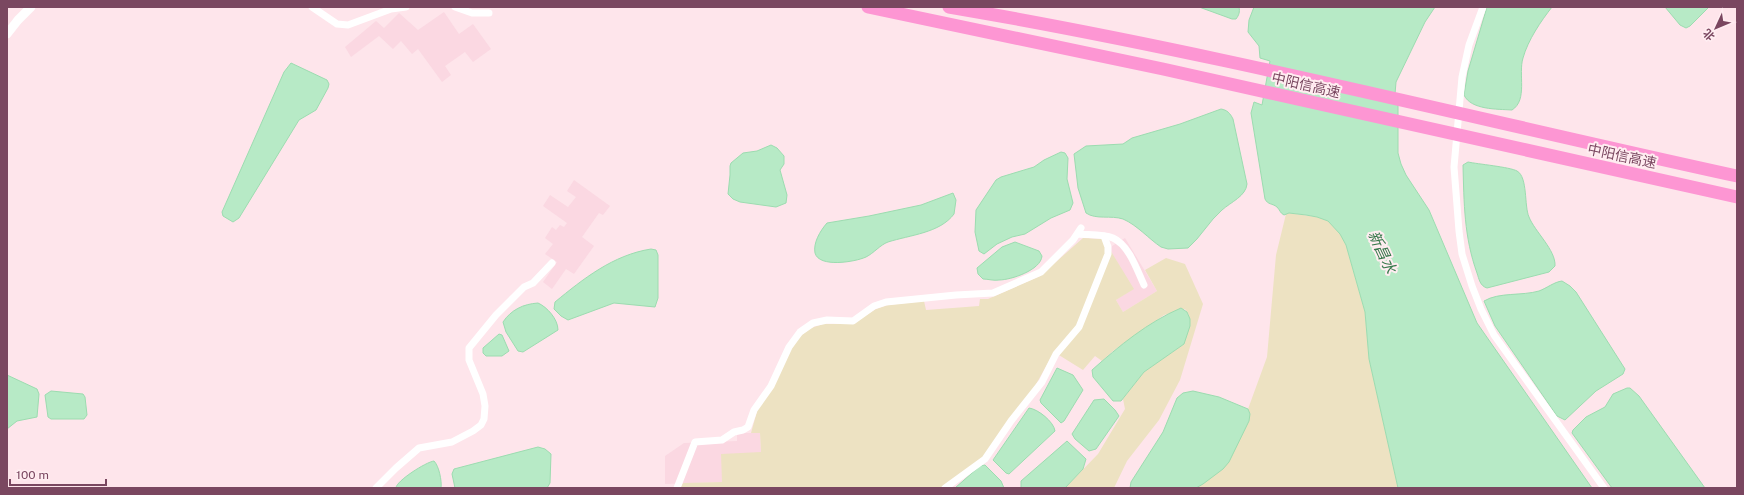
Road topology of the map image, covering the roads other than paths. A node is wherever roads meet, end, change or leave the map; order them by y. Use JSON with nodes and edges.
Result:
{"nodes":[{"id":1,"x":32,"y":7,"type":"edge"},
{"id":2,"x":312,"y":7,"type":"edge"},
{"id":3,"x":406,"y":7,"type":"edge"},
{"id":4,"x":455,"y":7,"type":"edge"},
{"id":5,"x":868,"y":7,"type":"edge"},
{"id":6,"x":949,"y":7,"type":"edge"},
{"id":7,"x":1483,"y":7,"type":"edge"},
{"id":8,"x":489,"y":12,"type":"dead end"},
{"id":9,"x":7,"y":34,"type":"edge"},
{"id":10,"x":1737,"y":176,"type":"edge"},
{"id":11,"x":1737,"y":197,"type":"edge"},
{"id":12,"x":1104,"y":236,"type":"junction"},
{"id":13,"x":552,"y":263,"type":"dead end"},
{"id":14,"x":1144,"y":285,"type":"dead end"},
{"id":15,"x":376,"y":488,"type":"edge"},
{"id":16,"x":677,"y":488,"type":"edge"},
{"id":17,"x":945,"y":488,"type":"edge"},
{"id":18,"x":1604,"y":488,"type":"edge"}],
"edges":[{"from":1,"to":9,"type":"street"},
{"from":2,"to":3,"type":"street"},
{"from":4,"to":8,"type":"street"},
{"from":5,"to":11,"type":"highway","name":"中阳信高速"},
{"from":6,"to":10,"type":"highway","name":"中阳信高速"},
{"from":7,"to":18,"type":"street"},
{"from":12,"to":14,"type":"street"},
{"from":12,"to":16,"type":"street"},
{"from":12,"to":17,"type":"street"},
{"from":13,"to":15,"type":"street"}]}
